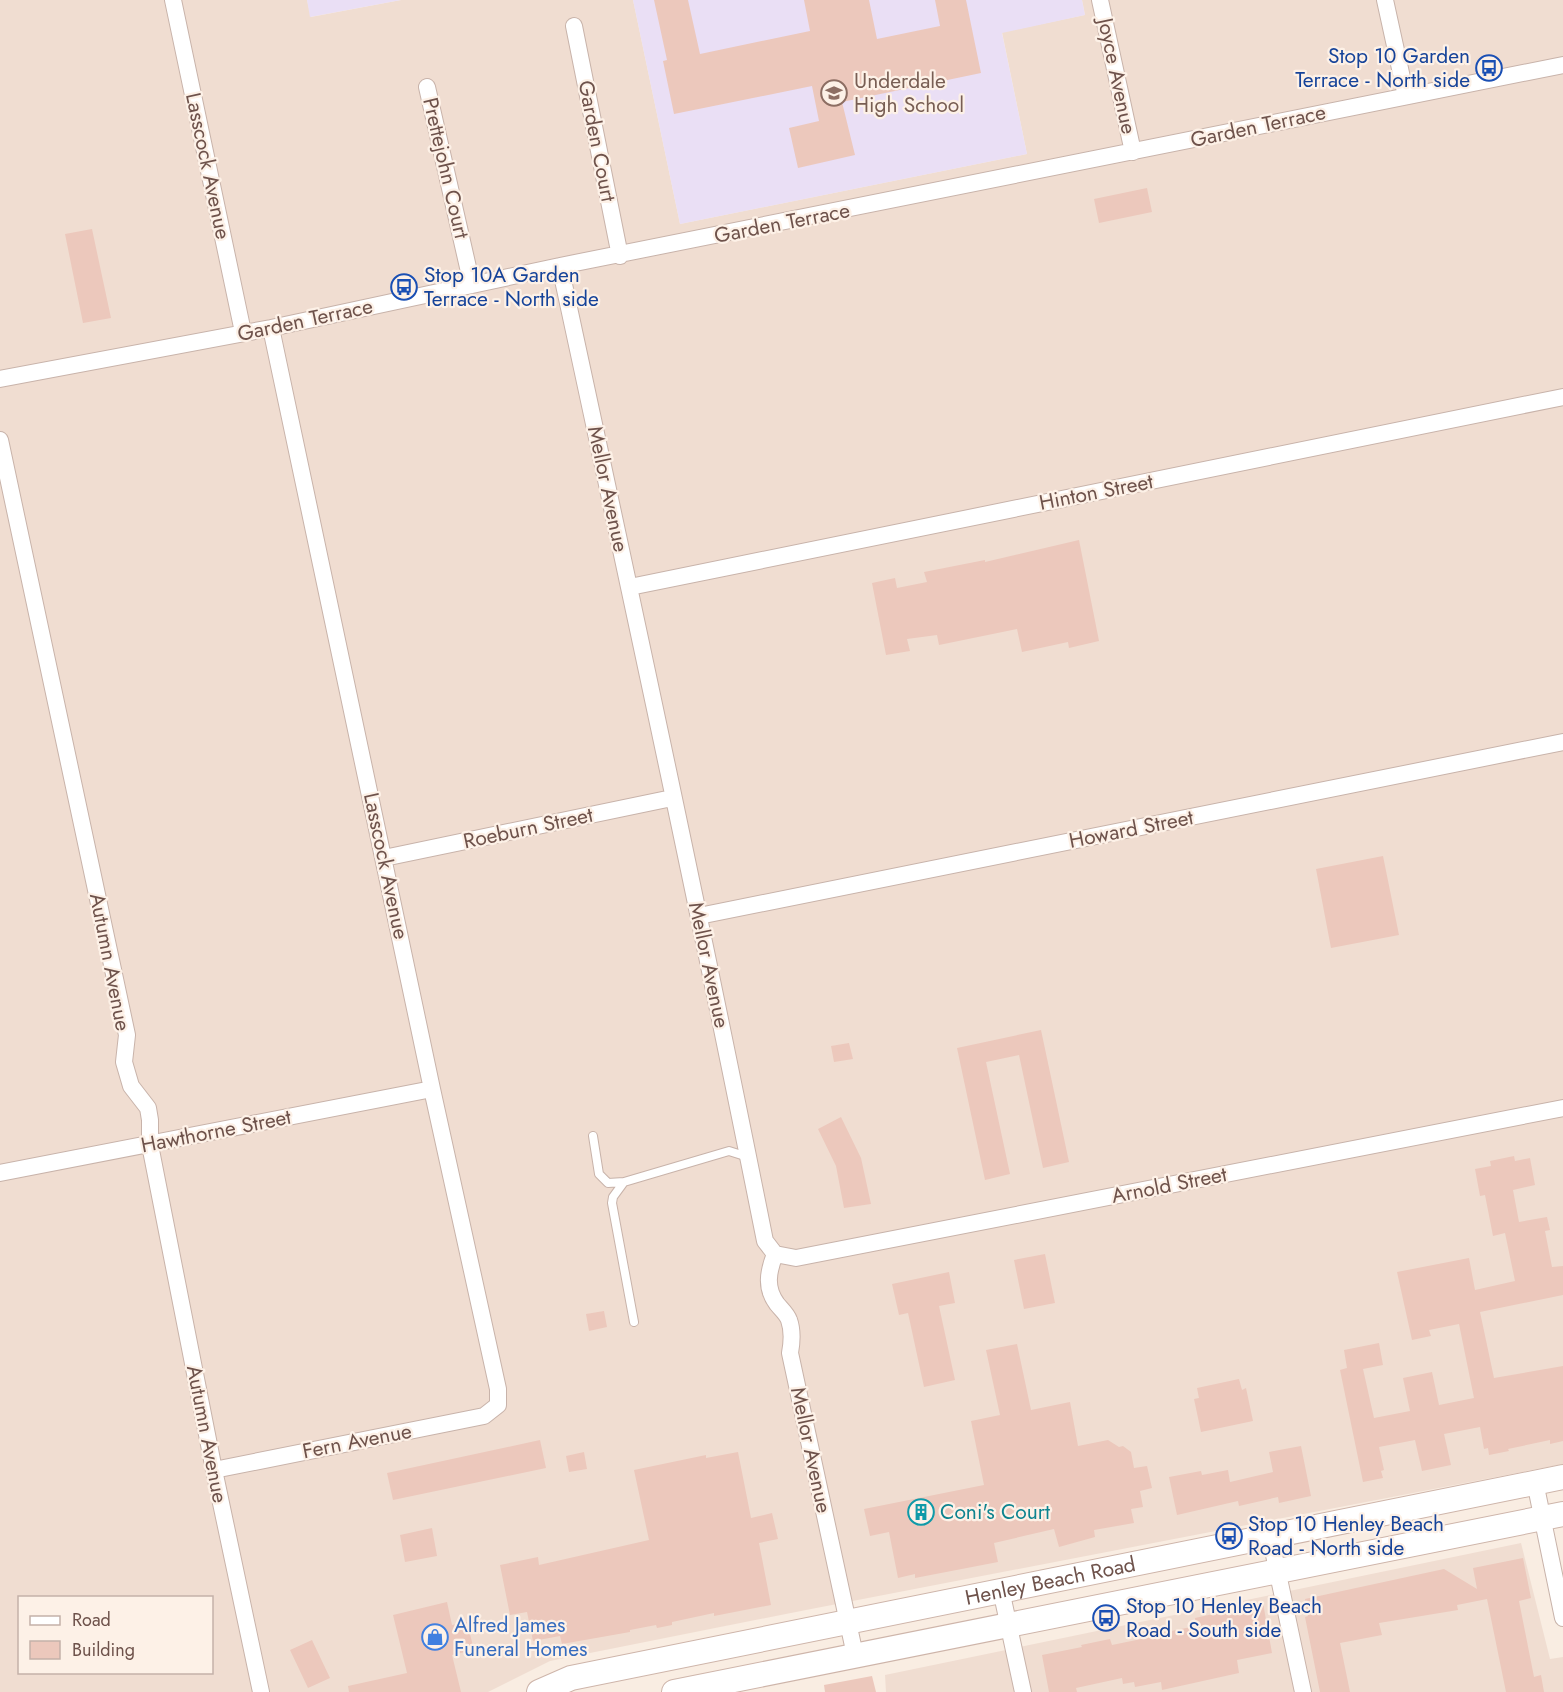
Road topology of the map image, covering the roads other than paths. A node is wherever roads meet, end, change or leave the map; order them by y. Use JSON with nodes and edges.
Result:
{"nodes":[{"id":1,"x":173,"y":0,"type":"edge"},
{"id":2,"x":1100,"y":0,"type":"edge"},
{"id":3,"x":1385,"y":0,"type":"edge"},
{"id":4,"x":574,"y":26,"type":"dead end"},
{"id":5,"x":1563,"y":64,"type":"edge"},
{"id":6,"x":428,"y":87,"type":"dead end"},
{"id":7,"x":1406,"y":96,"type":"junction"},
{"id":8,"x":1133,"y":152,"type":"junction"},
{"id":9,"x":620,"y":256,"type":"junction"},
{"id":10,"x":560,"y":266,"type":"junction"},
{"id":11,"x":472,"y":285,"type":"junction"},
{"id":12,"x":271,"y":328,"type":"junction"},
{"id":13,"x":243,"y":332,"type":"junction"},
{"id":14,"x":0,"y":379,"type":"edge"},
{"id":15,"x":1563,"y":398,"type":"edge"},
{"id":16,"x":0,"y":440,"type":"edge"},
{"id":17,"x":630,"y":587,"type":"junction"},
{"id":18,"x":1563,"y":742,"type":"edge"},
{"id":19,"x":672,"y":798,"type":"junction"},
{"id":20,"x":384,"y":858,"type":"junction"},
{"id":21,"x":699,"y":916,"type":"junction"},
{"id":22,"x":432,"y":1089,"type":"junction"},
{"id":23,"x":1563,"y":1108,"type":"edge"},
{"id":24,"x":593,"y":1136,"type":"dead end"},
{"id":25,"x":150,"y":1144,"type":"junction"},
{"id":26,"x":748,"y":1157,"type":"junction"},
{"id":27,"x":0,"y":1173,"type":"edge"},
{"id":28,"x":624,"y":1182,"type":"junction"},
{"id":29,"x":775,"y":1254,"type":"junction"},
{"id":30,"x":634,"y":1322,"type":"dead end"},
{"id":31,"x":498,"y":1405,"type":"joint"},
{"id":32,"x":214,"y":1470,"type":"junction"},
{"id":33,"x":1563,"y":1477,"type":"edge"},
{"id":34,"x":1535,"y":1482,"type":"junction"},
{"id":35,"x":1553,"y":1516,"type":"edge"},
{"id":36,"x":1270,"y":1536,"type":"junction"},
{"id":37,"x":1278,"y":1571,"type":"junction"},
{"id":38,"x":1001,"y":1590,"type":"junction"},
{"id":39,"x":1563,"y":1618,"type":"edge"},
{"id":40,"x":848,"y":1622,"type":"junction"},
{"id":41,"x":1009,"y":1625,"type":"junction"},
{"id":42,"x":855,"y":1655,"type":"junction"},
{"id":43,"x":677,"y":1656,"type":"junction"},
{"id":44,"x":782,"y":1670,"type":"junction"},
{"id":45,"x":685,"y":1691,"type":"edge"},
{"id":46,"x":261,"y":1692,"type":"edge"},
{"id":47,"x":539,"y":1692,"type":"edge"},
{"id":48,"x":762,"y":1692,"type":"edge"},
{"id":49,"x":1023,"y":1692,"type":"edge"},
{"id":50,"x":1303,"y":1692,"type":"edge"}],
"edges":[{"from":1,"to":13,"type":"street","name":"Lasscock Avenue"},
{"from":2,"to":8,"type":"street","name":"Joyce Avenue"},
{"from":3,"to":7,"type":"street"},
{"from":4,"to":9,"type":"street","name":"Garden Court"},
{"from":5,"to":7,"type":"street","name":"Garden Terrace"},
{"from":6,"to":11,"type":"street","name":"Prettejohn Court"},
{"from":7,"to":8,"type":"street","name":"Garden Terrace"},
{"from":8,"to":9,"type":"street","name":"Garden Terrace"},
{"from":9,"to":10,"type":"street","name":"Garden Terrace"},
{"from":10,"to":11,"type":"street","name":"Garden Terrace"},
{"from":10,"to":17,"type":"street","name":"Mellor Avenue"},
{"from":11,"to":12,"type":"street","name":"Garden Terrace"},
{"from":12,"to":13,"type":"street","name":"Garden Terrace"},
{"from":12,"to":20,"type":"street","name":"Lasscock Avenue"},
{"from":13,"to":14,"type":"street","name":"Garden Terrace"},
{"from":15,"to":17,"type":"street","name":"Hinton Street"},
{"from":16,"to":25,"type":"street","name":"Autumn Avenue"},
{"from":17,"to":19,"type":"street","name":"Mellor Avenue"},
{"from":18,"to":21,"type":"street","name":"Howard Street"},
{"from":19,"to":20,"type":"street","name":"Roeburn Street"},
{"from":19,"to":21,"type":"street","name":"Mellor Avenue"},
{"from":20,"to":22,"type":"street","name":"Lasscock Avenue"},
{"from":21,"to":26,"type":"street","name":"Mellor Avenue"},
{"from":22,"to":25,"type":"street","name":"Hawthorne Street"},
{"from":22,"to":31,"type":"street","name":"Lasscock Avenue"},
{"from":23,"to":29,"type":"street","name":"Arnold Street"},
{"from":24,"to":28,"type":"lane"},
{"from":25,"to":27,"type":"street","name":"Hawthorne Street"},
{"from":25,"to":32,"type":"street","name":"Autumn Avenue"},
{"from":26,"to":28,"type":"lane"},
{"from":26,"to":29,"type":"street","name":"Mellor Avenue"},
{"from":28,"to":30,"type":"lane"},
{"from":29,"to":40,"type":"street","name":"Mellor Avenue"},
{"from":31,"to":32,"type":"street","name":"Fern Avenue"},
{"from":32,"to":46,"type":"street","name":"Autumn Avenue"},
{"from":33,"to":34,"type":"main road","name":"Henley Beach Road"},
{"from":34,"to":35,"type":"street"},
{"from":34,"to":36,"type":"main road","name":"Henley Beach Road"},
{"from":35,"to":37,"type":"main road","name":"Henley Beach Road"},
{"from":35,"to":39,"type":"street"},
{"from":36,"to":37,"type":"street"},
{"from":36,"to":38,"type":"main road","name":"Henley Beach Road"},
{"from":37,"to":41,"type":"main road","name":"Henley Beach Road"},
{"from":37,"to":50,"type":"street"},
{"from":38,"to":40,"type":"main road","name":"Henley Beach Road"},
{"from":38,"to":41,"type":"street"},
{"from":40,"to":42,"type":"street","name":"Mellor Avenue"},
{"from":40,"to":43,"type":"main road","name":"Henley Beach Road"},
{"from":41,"to":42,"type":"main road","name":"Henley Beach Road"},
{"from":41,"to":49,"type":"street"},
{"from":42,"to":44,"type":"main road","name":"Henley Beach Road"},
{"from":43,"to":45,"type":"main road"},
{"from":43,"to":47,"type":"main road","name":"Henley Beach Road"},
{"from":44,"to":45,"type":"main road","name":"Henley Beach Road"},
{"from":44,"to":48,"type":"main road"}]}
